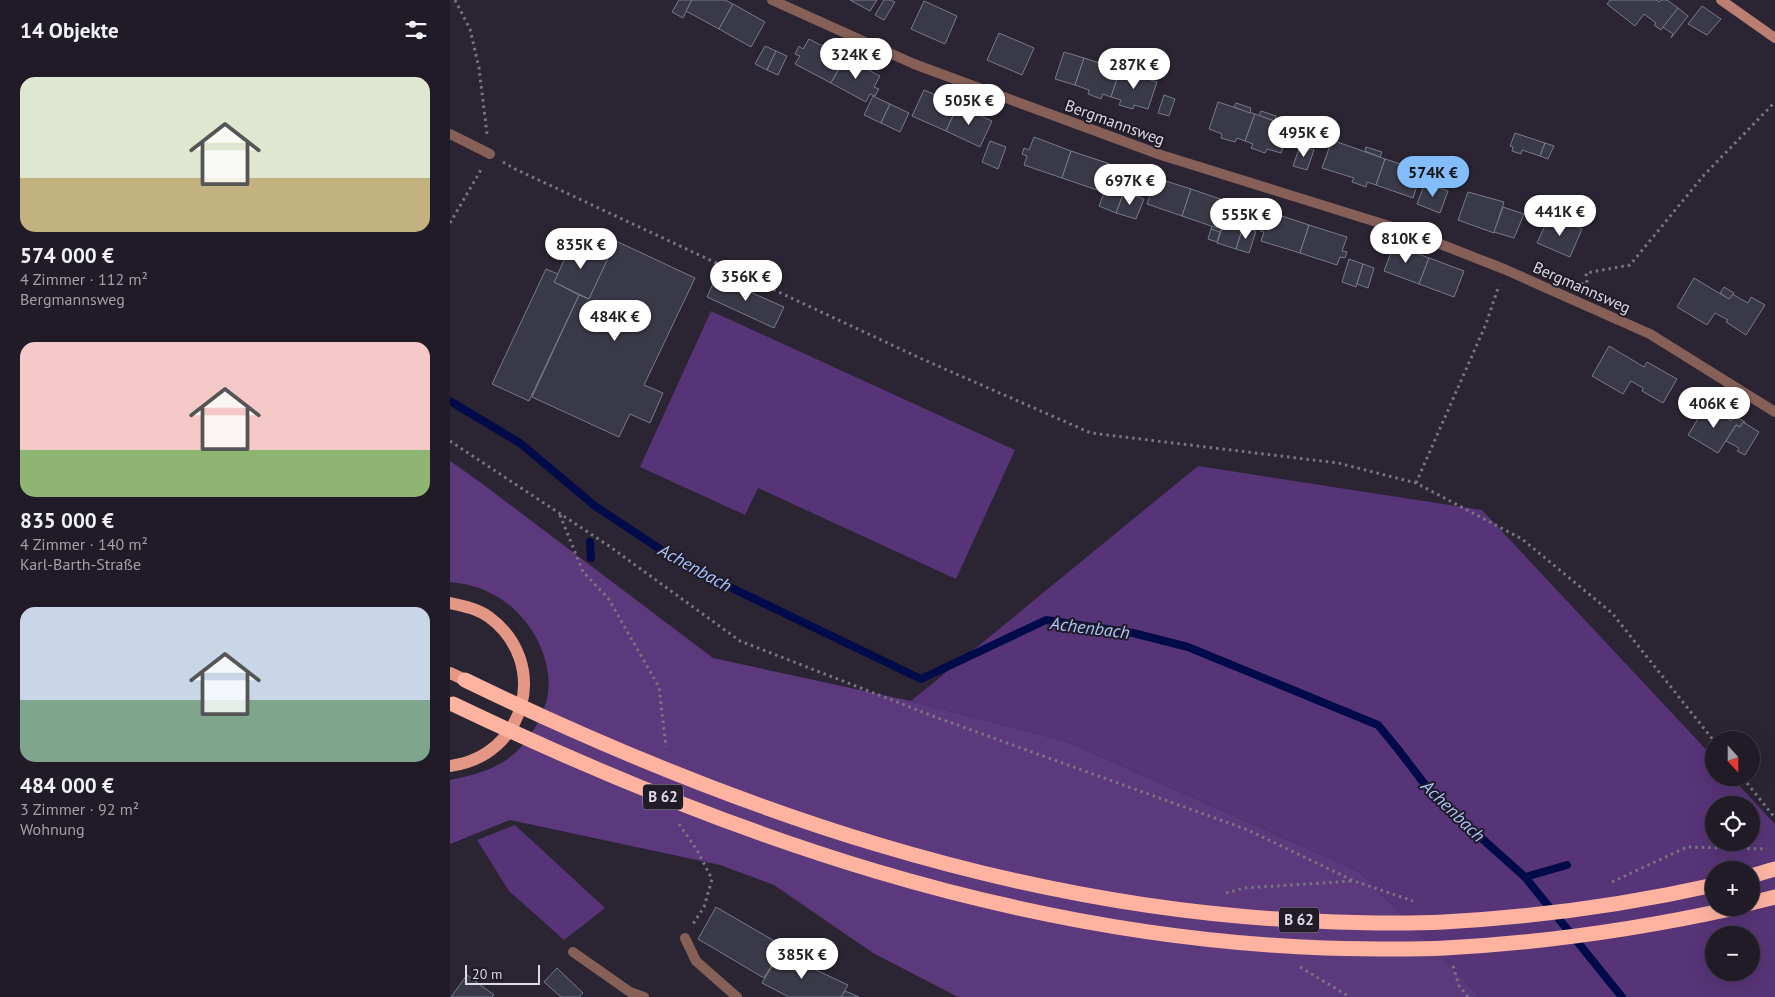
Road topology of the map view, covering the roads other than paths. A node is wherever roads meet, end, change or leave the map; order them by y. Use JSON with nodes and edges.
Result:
{"nodes":[{"id":1,"x":772,"y":0,"type":"edge"},
{"id":2,"x":1721,"y":0,"type":"edge"},
{"id":3,"x":1775,"y":38,"type":"edge"},
{"id":4,"x":450,"y":134,"type":"edge"},
{"id":5,"x":490,"y":154,"type":"road end"},
{"id":6,"x":1775,"y":412,"type":"edge"},
{"id":7,"x":450,"y":603,"type":"edge"},
{"id":8,"x":450,"y":673,"type":"edge"},
{"id":9,"x":465,"y":680,"type":"joint"},
{"id":10,"x":451,"y":703,"type":"edge"},
{"id":11,"x":450,"y":766,"type":"edge"},
{"id":12,"x":1775,"y":869,"type":"edge"},
{"id":13,"x":1760,"y":873,"type":"edge"},
{"id":14,"x":1705,"y":887,"type":"edge"},
{"id":15,"x":1775,"y":896,"type":"edge"},
{"id":16,"x":1760,"y":900,"type":"edge"},
{"id":17,"x":1705,"y":914,"type":"edge"},
{"id":18,"x":685,"y":938,"type":"dead end"},
{"id":19,"x":573,"y":952,"type":"dead end"},
{"id":20,"x":628,"y":994,"type":"edge"},
{"id":21,"x":644,"y":997,"type":"edge"},
{"id":22,"x":738,"y":997,"type":"edge"}],
"edges":[{"from":1,"to":6,"type":"street","name":"Bergmannsweg"},
{"from":2,"to":3,"type":"street"},
{"from":4,"to":5,"type":"street"},
{"from":7,"to":11,"type":"main road"},
{"from":8,"to":9,"type":"main road","number":"B 62"},
{"from":9,"to":14,"type":"highway","number":"B 62","bridge":true},
{"from":10,"to":17,"type":"highway","number":"B 62","bridge":true},
{"from":12,"to":13,"type":"highway"},
{"from":15,"to":16,"type":"highway"},
{"from":18,"to":22,"type":"street"},
{"from":19,"to":20,"type":"street"},
{"from":20,"to":21,"type":"street"}]}
